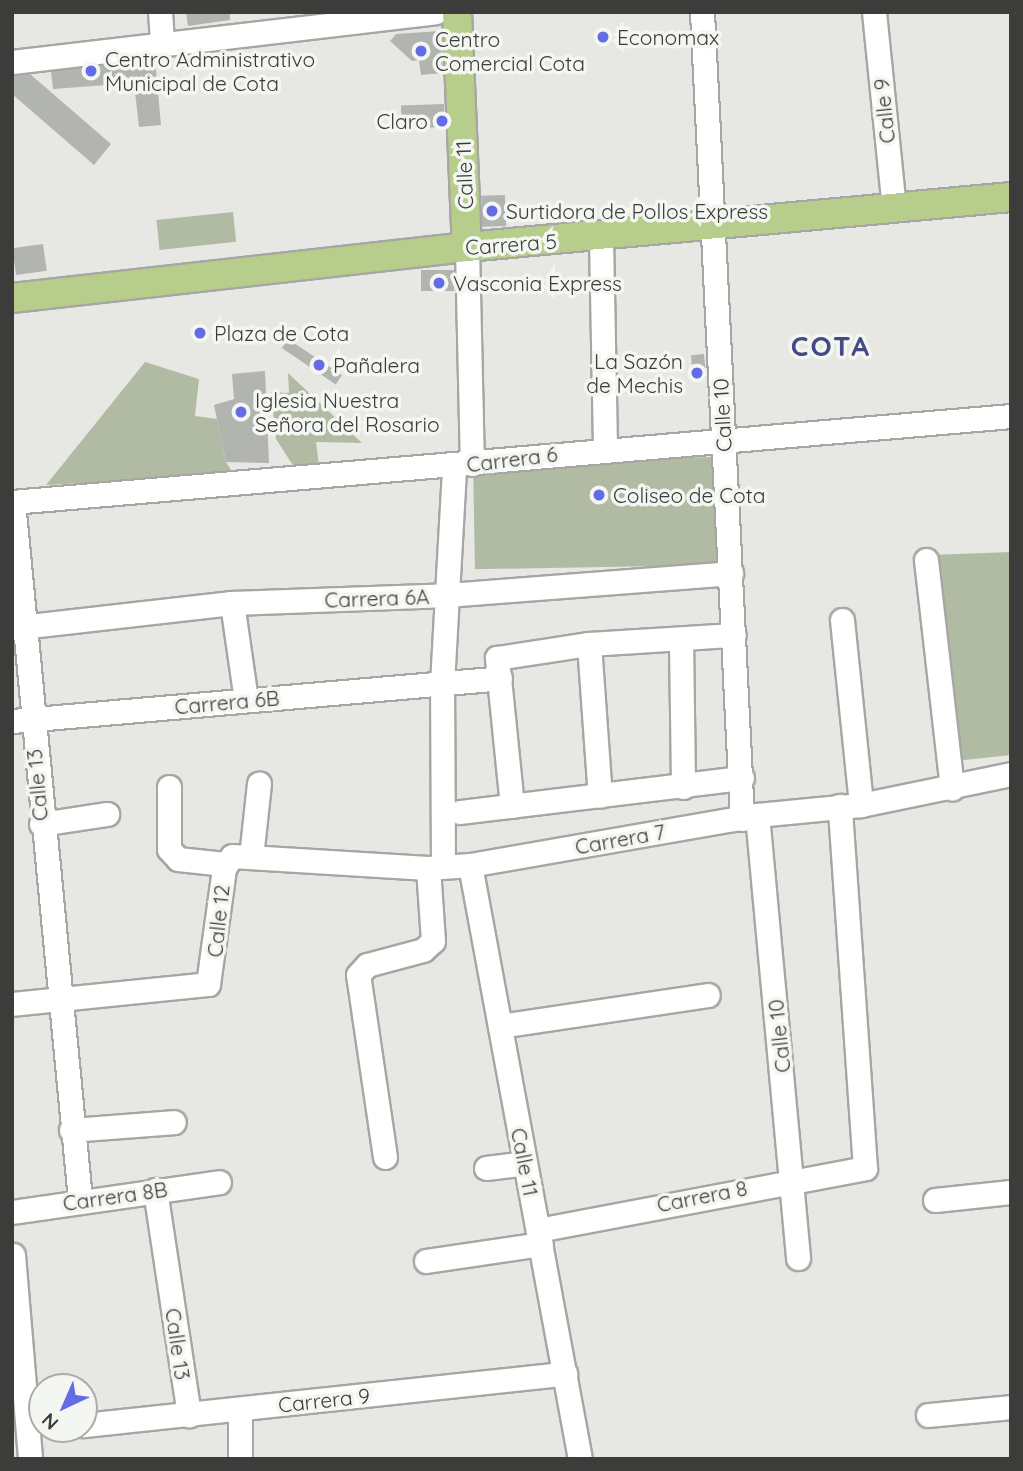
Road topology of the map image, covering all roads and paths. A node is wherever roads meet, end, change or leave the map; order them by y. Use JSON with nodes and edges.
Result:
{"nodes":[{"id":1,"x":160,"y":12,"type":"edge"},
{"id":2,"x":435,"y":12,"type":"edge"},
{"id":3,"x":457,"y":12,"type":"edge"},
{"id":4,"x":702,"y":12,"type":"edge"},
{"id":5,"x":874,"y":12,"type":"edge"},
{"id":6,"x":162,"y":44,"type":"junction"},
{"id":7,"x":12,"y":62,"type":"edge"},
{"id":8,"x":1011,"y":197,"type":"edge"},
{"id":9,"x":894,"y":209,"type":"junction"},
{"id":10,"x":714,"y":228,"type":"junction"},
{"id":11,"x":601,"y":238,"type":"junction"},
{"id":12,"x":467,"y":247,"type":"junction"},
{"id":13,"x":12,"y":298,"type":"edge"},
{"id":14,"x":1011,"y":416,"type":"edge"},
{"id":15,"x":723,"y":441,"type":"junction"},
{"id":16,"x":605,"y":447,"type":"junction"},
{"id":17,"x":463,"y":465,"type":"junction"},
{"id":18,"x":13,"y":502,"type":"edge"},
{"id":19,"x":926,"y":560,"type":"dead end"},
{"id":20,"x":731,"y":573,"type":"junction"},
{"id":21,"x":447,"y":595,"type":"junction"},
{"id":22,"x":232,"y":603,"type":"junction"},
{"id":23,"x":842,"y":620,"type":"dead end"},
{"id":24,"x":18,"y":627,"type":"edge"},
{"id":25,"x":734,"y":635,"type":"junction"},
{"id":26,"x":681,"y":640,"type":"junction"},
{"id":27,"x":589,"y":644,"type":"junction"},
{"id":28,"x":500,"y":678,"type":"junction"},
{"id":29,"x":442,"y":684,"type":"junction"},
{"id":30,"x":246,"y":700,"type":"junction"},
{"id":31,"x":22,"y":720,"type":"edge"},
{"id":32,"x":1011,"y":774,"type":"edge"},
{"id":33,"x":742,"y":778,"type":"junction"},
{"id":34,"x":259,"y":783,"type":"dead end"},
{"id":35,"x":169,"y":786,"type":"dead end"},
{"id":36,"x":683,"y":787,"type":"junction"},
{"id":37,"x":952,"y":789,"type":"junction"},
{"id":38,"x":600,"y":796,"type":"junction"},
{"id":39,"x":851,"y":805,"type":"junction"},
{"id":40,"x":512,"y":806,"type":"junction"},
{"id":41,"x":460,"y":812,"type":"dead end"},
{"id":42,"x":107,"y":814,"type":"dead end"},
{"id":43,"x":749,"y":817,"type":"junction"},
{"id":44,"x":41,"y":824,"type":"junction"},
{"id":45,"x":251,"y":857,"type":"junction"},
{"id":46,"x":226,"y":861,"type":"junction"},
{"id":47,"x":470,"y":865,"type":"junction"},
{"id":48,"x":436,"y":866,"type":"junction"},
{"id":49,"x":708,"y":995,"type":"dead end"},
{"id":50,"x":57,"y":1000,"type":"junction"},
{"id":51,"x":12,"y":1004,"type":"edge"},
{"id":52,"x":500,"y":1026,"type":"junction"},
{"id":53,"x":174,"y":1122,"type":"dead end"},
{"id":54,"x":71,"y":1130,"type":"junction"},
{"id":55,"x":385,"y":1157,"type":"dead end"},
{"id":56,"x":525,"y":1163,"type":"junction"},
{"id":57,"x":486,"y":1168,"type":"dead end"},
{"id":58,"x":794,"y":1178,"type":"junction"},
{"id":59,"x":219,"y":1182,"type":"dead end"},
{"id":60,"x":155,"y":1190,"type":"junction"},
{"id":61,"x":1011,"y":1192,"type":"edge"},
{"id":62,"x":80,"y":1199,"type":"junction"},
{"id":63,"x":935,"y":1200,"type":"dead end"},
{"id":64,"x":12,"y":1212,"type":"edge"},
{"id":65,"x":539,"y":1237,"type":"junction"},
{"id":66,"x":13,"y":1255,"type":"edge"},
{"id":67,"x":798,"y":1258,"type":"dead end"},
{"id":68,"x":426,"y":1261,"type":"dead end"},
{"id":69,"x":565,"y":1374,"type":"junction"},
{"id":70,"x":1011,"y":1407,"type":"edge"},
{"id":71,"x":240,"y":1409,"type":"junction"},
{"id":72,"x":189,"y":1415,"type":"junction"},
{"id":73,"x":928,"y":1415,"type":"dead end"},
{"id":74,"x":98,"y":1423,"type":"edge"},
{"id":75,"x":28,"y":1430,"type":"edge"},
{"id":76,"x":240,"y":1459,"type":"edge"},
{"id":77,"x":580,"y":1459,"type":"edge"}],
"edges":[{"from":1,"to":6,"type":"street"},
{"from":2,"to":6,"type":"street"},
{"from":3,"to":12,"type":"main road","name":"Calle 11"},
{"from":4,"to":10,"type":"street","name":"Calle 10"},
{"from":5,"to":9,"type":"street","name":"Calle 9"},
{"from":6,"to":7,"type":"street"},
{"from":8,"to":9,"type":"main road","name":"Carrera 5"},
{"from":9,"to":10,"type":"main road","name":"Carrera 5"},
{"from":10,"to":11,"type":"main road","name":"Carrera 5"},
{"from":10,"to":15,"type":"street","name":"Calle 10"},
{"from":11,"to":12,"type":"main road","name":"Carrera 5"},
{"from":11,"to":16,"type":"street"},
{"from":12,"to":13,"type":"main road","name":"Carrera 5"},
{"from":12,"to":17,"type":"street","name":"Calle 11"},
{"from":14,"to":15,"type":"street","name":"Carrera 6"},
{"from":15,"to":16,"type":"street","name":"Carrera 6"},
{"from":15,"to":20,"type":"street","name":"Calle 10"},
{"from":16,"to":17,"type":"street","name":"Carrera 6"},
{"from":17,"to":18,"type":"street","name":"Carrera 6"},
{"from":17,"to":21,"type":"street","name":"Calle 11"},
{"from":18,"to":24,"type":"street","name":"Calle 13"},
{"from":19,"to":37,"type":"street"},
{"from":20,"to":21,"type":"street","name":"Carrera 6A"},
{"from":20,"to":25,"type":"street","name":"Calle 10"},
{"from":21,"to":22,"type":"street","name":"Carrera 6A"},
{"from":21,"to":29,"type":"street","name":"Calle 11"},
{"from":22,"to":24,"type":"street","name":"Carrera 6A"},
{"from":22,"to":30,"type":"street"},
{"from":23,"to":39,"type":"street"},
{"from":24,"to":31,"type":"street","name":"Calle 13"},
{"from":25,"to":26,"type":"street"},
{"from":25,"to":33,"type":"street","name":"Calle 10"},
{"from":26,"to":27,"type":"street"},
{"from":26,"to":36,"type":"street"},
{"from":27,"to":28,"type":"street"},
{"from":27,"to":38,"type":"street"},
{"from":28,"to":29,"type":"street","name":"Carrera 6B"},
{"from":28,"to":40,"type":"street"},
{"from":29,"to":30,"type":"street","name":"Carrera 6B"},
{"from":29,"to":48,"type":"street","name":"Calle 11"},
{"from":30,"to":31,"type":"street","name":"Carrera 6B"},
{"from":31,"to":44,"type":"street","name":"Calle 13"},
{"from":32,"to":37,"type":"street","name":"Carrera 7"},
{"from":33,"to":36,"type":"street"},
{"from":33,"to":43,"type":"street","name":"Calle 10"},
{"from":34,"to":45,"type":"street"},
{"from":35,"to":46,"type":"street","name":"Carrera 7"},
{"from":36,"to":38,"type":"street"},
{"from":37,"to":39,"type":"street","name":"Carrera 7"},
{"from":38,"to":40,"type":"street"},
{"from":39,"to":43,"type":"street","name":"Carrera 7"},
{"from":39,"to":58,"type":"street","name":"Carrera 8"},
{"from":40,"to":41,"type":"street"},
{"from":42,"to":44,"type":"street"},
{"from":43,"to":47,"type":"street","name":"Carrera 7"},
{"from":43,"to":58,"type":"street","name":"Calle 10"},
{"from":44,"to":50,"type":"street","name":"Calle 13"},
{"from":45,"to":46,"type":"street","name":"Carrera 7"},
{"from":45,"to":48,"type":"street","name":"Carrera 7"},
{"from":46,"to":50,"type":"street","name":"Calle 12"},
{"from":47,"to":48,"type":"street","name":"Carrera 7"},
{"from":47,"to":52,"type":"street","name":"Calle 11"},
{"from":48,"to":55,"type":"street","name":"Calle 11"},
{"from":49,"to":52,"type":"street"},
{"from":50,"to":51,"type":"street"},
{"from":50,"to":54,"type":"street","name":"Calle 13"},
{"from":52,"to":56,"type":"street","name":"Calle 11"},
{"from":53,"to":54,"type":"street"},
{"from":54,"to":62,"type":"street","name":"Calle 13"},
{"from":56,"to":57,"type":"street"},
{"from":56,"to":65,"type":"street","name":"Calle 11"},
{"from":58,"to":65,"type":"street","name":"Carrera 8"},
{"from":58,"to":67,"type":"street","name":"Calle 10"},
{"from":59,"to":60,"type":"street","name":"Carrera 8B"},
{"from":60,"to":62,"type":"street","name":"Carrera 8B"},
{"from":60,"to":72,"type":"street","name":"Calle 13"},
{"from":61,"to":63,"type":"street"},
{"from":62,"to":64,"type":"street","name":"Carrera 8B"},
{"from":65,"to":68,"type":"street","name":"Carrera 8"},
{"from":65,"to":69,"type":"street","name":"Calle 11"},
{"from":66,"to":75,"type":"street"},
{"from":69,"to":71,"type":"street","name":"Carrera 9"},
{"from":69,"to":77,"type":"street","name":"Calle 11"},
{"from":70,"to":73,"type":"street"},
{"from":71,"to":72,"type":"street","name":"Carrera 9"},
{"from":71,"to":76,"type":"street"},
{"from":72,"to":74,"type":"street","name":"Carrera 9"}]}
